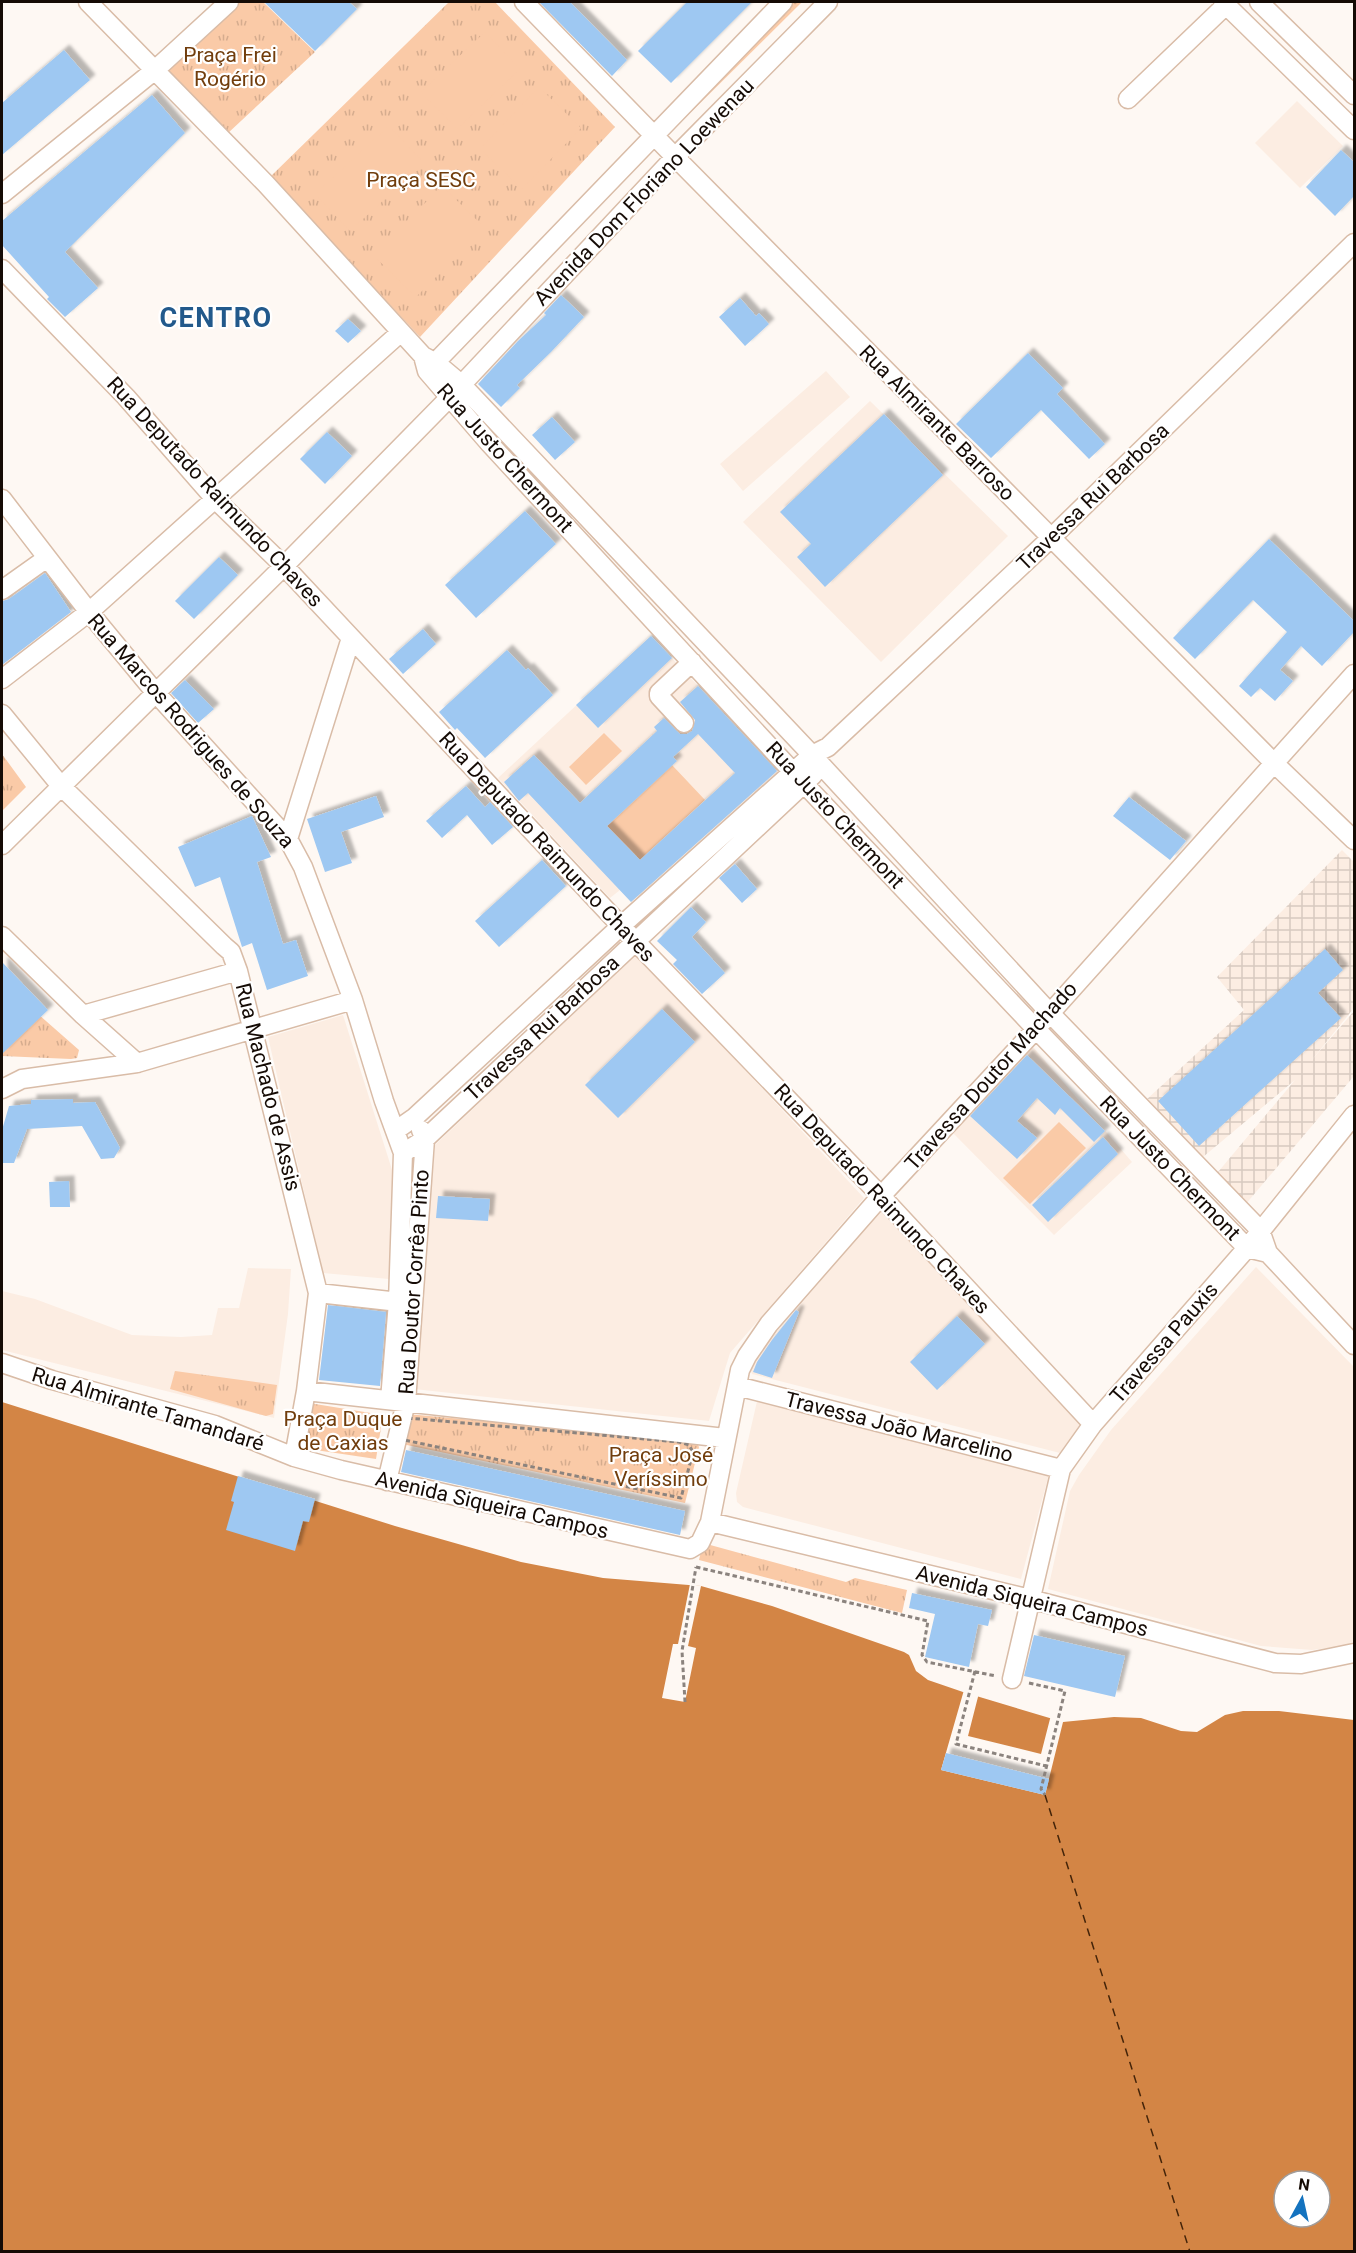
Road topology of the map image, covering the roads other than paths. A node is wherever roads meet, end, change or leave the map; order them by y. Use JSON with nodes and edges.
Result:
{"nodes":[{"id":1,"x":88,"y":2,"type":"edge"},
{"id":2,"x":229,"y":2,"type":"edge"},
{"id":3,"x":525,"y":2,"type":"edge"},
{"id":4,"x":783,"y":2,"type":"edge"},
{"id":5,"x":828,"y":2,"type":"edge"},
{"id":6,"x":1258,"y":2,"type":"edge"},
{"id":7,"x":1224,"y":3,"type":"edge"},
{"id":8,"x":155,"y":70,"type":"junction"},
{"id":9,"x":1354,"y":95,"type":"edge"},
{"id":10,"x":1128,"y":99,"type":"dead end"},
{"id":11,"x":1354,"y":130,"type":"edge"},
{"id":12,"x":653,"y":135,"type":"junction"},
{"id":13,"x":675,"y":157,"type":"junction"},
{"id":14,"x":2,"y":194,"type":"edge"},
{"id":15,"x":1354,"y":243,"type":"edge"},
{"id":16,"x":2,"y":269,"type":"edge"},
{"id":17,"x":401,"y":332,"type":"junction"},
{"id":18,"x":429,"y":363,"type":"junction"},
{"id":19,"x":455,"y":390,"type":"junction"},
{"id":20,"x":2,"y":499,"type":"edge"},
{"id":21,"x":216,"y":500,"type":"junction"},
{"id":22,"x":1051,"y":538,"type":"junction"},
{"id":23,"x":47,"y":558,"type":"junction"},
{"id":24,"x":284,"y":566,"type":"junction"},
{"id":25,"x":2,"y":590,"type":"edge"},
{"id":26,"x":89,"y":612,"type":"junction"},
{"id":27,"x":351,"y":638,"type":"junction"},
{"id":28,"x":692,"y":662,"type":"junction"},
{"id":29,"x":1354,"y":674,"type":"edge"},
{"id":30,"x":2,"y":679,"type":"edge"},
{"id":31,"x":155,"y":692,"type":"junction"},
{"id":32,"x":2,"y":714,"type":"edge"},
{"id":33,"x":684,"y":723,"type":"dead end"},
{"id":34,"x":820,"y":756,"type":"junction"},
{"id":35,"x":1275,"y":764,"type":"junction"},
{"id":36,"x":800,"y":777,"type":"junction"},
{"id":37,"x":61,"y":786,"type":"junction"},
{"id":38,"x":288,"y":839,"type":"junction"},
{"id":39,"x":1354,"y":840,"type":"edge"},
{"id":40,"x":2,"y":845,"type":"edge"},
{"id":41,"x":622,"y":925,"type":"junction"},
{"id":42,"x":2,"y":936,"type":"edge"},
{"id":43,"x":635,"y":941,"type":"junction"},
{"id":44,"x":238,"y":971,"type":"junction"},
{"id":45,"x":353,"y":999,"type":"junction"},
{"id":46,"x":1049,"y":1012,"type":"junction"},
{"id":47,"x":83,"y":1015,"type":"junction"},
{"id":48,"x":254,"y":1029,"type":"junction"},
{"id":49,"x":1036,"y":1029,"type":"junction"},
{"id":50,"x":137,"y":1063,"type":"junction"},
{"id":51,"x":2,"y":1089,"type":"edge"},
{"id":52,"x":384,"y":1101,"type":"junction"},
{"id":53,"x":1354,"y":1116,"type":"edge"},
{"id":54,"x":415,"y":1117,"type":"junction"},
{"id":55,"x":395,"y":1131,"type":"junction"},
{"id":56,"x":425,"y":1138,"type":"junction"},
{"id":57,"x":403,"y":1153,"type":"junction"},
{"id":58,"x":881,"y":1196,"type":"junction"},
{"id":59,"x":1260,"y":1230,"type":"junction"},
{"id":60,"x":1247,"y":1248,"type":"junction"},
{"id":61,"x":1268,"y":1253,"type":"junction"},
{"id":62,"x":318,"y":1293,"type":"junction"},
{"id":63,"x":406,"y":1303,"type":"junction"},
{"id":64,"x":1354,"y":1345,"type":"edge"},
{"id":65,"x":2,"y":1363,"type":"edge"},
{"id":66,"x":737,"y":1386,"type":"junction"},
{"id":67,"x":306,"y":1391,"type":"junction"},
{"id":68,"x":398,"y":1401,"type":"junction"},
{"id":69,"x":1093,"y":1424,"type":"junction"},
{"id":70,"x":725,"y":1438,"type":"junction"},
{"id":71,"x":294,"y":1457,"type":"junction"},
{"id":72,"x":1061,"y":1469,"type":"junction"},
{"id":73,"x":387,"y":1481,"type":"junction"},
{"id":74,"x":710,"y":1522,"type":"junction"},
{"id":75,"x":690,"y":1549,"type":"joint"},
{"id":76,"x":1030,"y":1599,"type":"junction"},
{"id":77,"x":1354,"y":1653,"type":"edge"},
{"id":78,"x":1012,"y":1679,"type":"road end"}],
"edges":[{"from":1,"to":8,"type":"street","name":"Rua Justo Chermont"},
{"from":2,"to":8,"type":"street"},
{"from":3,"to":12,"type":"street","name":"Rua Almirante Barroso"},
{"from":4,"to":12,"type":"street","name":"Avenida Dom Floriano Loewenau"},
{"from":5,"to":13,"type":"street","name":"Avenida Dom Floriano Loewenau"},
{"from":6,"to":9,"type":"street"},
{"from":7,"to":10,"type":"street"},
{"from":7,"to":11,"type":"street"},
{"from":8,"to":14,"type":"street"},
{"from":8,"to":17,"type":"street","name":"Rua Justo Chermont"},
{"from":12,"to":13,"type":"street","name":"Rua Almirante Barroso"},
{"from":12,"to":18,"type":"street","name":"Avenida Dom Floriano Loewenau"},
{"from":13,"to":19,"type":"street","name":"Avenida Dom Floriano Loewenau"},
{"from":13,"to":22,"type":"street","name":"Rua Almirante Barroso"},
{"from":15,"to":22,"type":"street","name":"Travessa Rui Barbosa"},
{"from":16,"to":21,"type":"street","name":"Rua Deputado Raimundo Chaves"},
{"from":17,"to":18,"type":"street","name":"Rua Justo Chermont"},
{"from":17,"to":21,"type":"street"},
{"from":18,"to":19,"type":"street","name":"Rua Justo Chermont"},
{"from":19,"to":24,"type":"street","name":"Avenida Dom Floriano Loewenau"},
{"from":19,"to":28,"type":"street","name":"Rua Justo Chermont"},
{"from":19,"to":34,"type":"street","name":"Rua Justo Chermont"},
{"from":20,"to":23,"type":"street","name":"Rua Marcos Rodrigues de Souza"},
{"from":21,"to":24,"type":"street","name":"Rua Deputado Raimundo Chaves"},
{"from":21,"to":26,"type":"street"},
{"from":22,"to":34,"type":"street","name":"Travessa Rui Barbosa"},
{"from":22,"to":35,"type":"street","name":"Rua Almirante Barroso"},
{"from":23,"to":25,"type":"street"},
{"from":23,"to":26,"type":"street","name":"Rua Marcos Rodrigues de Souza"},
{"from":24,"to":27,"type":"street","name":"Rua Deputado Raimundo Chaves"},
{"from":24,"to":31,"type":"street","name":"Avenida Dom Floriano Loewenau"},
{"from":26,"to":30,"type":"street"},
{"from":26,"to":31,"type":"street","name":"Rua Marcos Rodrigues de Souza"},
{"from":27,"to":38,"type":"street"},
{"from":27,"to":41,"type":"street","name":"Rua Deputado Raimundo Chaves"},
{"from":28,"to":33,"type":"street"},
{"from":28,"to":36,"type":"street","name":"Rua Justo Chermont"},
{"from":29,"to":35,"type":"street","name":"Travessa Doutor Machado"},
{"from":31,"to":37,"type":"street","name":"Avenida Dom Floriano Loewenau"},
{"from":31,"to":38,"type":"street","name":"Rua Marcos Rodrigues de Souza"},
{"from":32,"to":37,"type":"street","name":"Rua Machado de Assis"},
{"from":34,"to":36,"type":"street","name":"Travessa Rui Barbosa"},
{"from":34,"to":46,"type":"street","name":"Rua Justo Chermont"},
{"from":35,"to":39,"type":"street","name":"Rua Almirante Barroso"},
{"from":35,"to":46,"type":"street","name":"Travessa Doutor Machado"},
{"from":36,"to":41,"type":"street","name":"Travessa Rui Barbosa"},
{"from":36,"to":43,"type":"street","name":"Travessa Rui Barbosa"},
{"from":36,"to":49,"type":"street","name":"Rua Justo Chermont"},
{"from":37,"to":40,"type":"street","name":"Avenida Dom Floriano Loewenau"},
{"from":37,"to":44,"type":"street","name":"Rua Machado de Assis"},
{"from":38,"to":45,"type":"street","name":"Rua Marcos Rodrigues de Souza"},
{"from":41,"to":43,"type":"street","name":"Rua Deputado Raimundo Chaves"},
{"from":41,"to":54,"type":"street","name":"Travessa Rui Barbosa"},
{"from":42,"to":47,"type":"street"},
{"from":43,"to":56,"type":"street","name":"Travessa Rui Barbosa"},
{"from":43,"to":58,"type":"street","name":"Rua Deputado Raimundo Chaves"},
{"from":44,"to":47,"type":"street"},
{"from":44,"to":48,"type":"street","name":"Rua Machado de Assis"},
{"from":45,"to":48,"type":"street"},
{"from":45,"to":52,"type":"street","name":"Rua Marcos Rodrigues de Souza"},
{"from":46,"to":49,"type":"street","name":"Travessa Doutor Machado"},
{"from":46,"to":59,"type":"street","name":"Rua Justo Chermont"},
{"from":47,"to":50,"type":"street"},
{"from":48,"to":50,"type":"street"},
{"from":48,"to":62,"type":"street","name":"Rua Machado de Assis"},
{"from":49,"to":58,"type":"street","name":"Travessa Doutor Machado"},
{"from":49,"to":60,"type":"street","name":"Rua Justo Chermont"},
{"from":50,"to":51,"type":"street"},
{"from":52,"to":54,"type":"street"},
{"from":52,"to":55,"type":"street","name":"Rua Marcos Rodrigues de Souza"},
{"from":53,"to":59,"type":"street","name":"Travessa Pauxis"},
{"from":54,"to":55,"type":"street","name":"Travessa Rui Barbosa"},
{"from":54,"to":56,"type":"street","name":"Rua Doutor Corrêa Pinto"},
{"from":55,"to":57,"type":"street","name":"Rua Marcos Rodrigues de Souza"},
{"from":56,"to":57,"type":"street","name":"Travessa Rui Barbosa"},
{"from":56,"to":63,"type":"street","name":"Rua Doutor Corrêa Pinto"},
{"from":57,"to":63,"type":"street","name":"Rua Doutor Corrêa Pinto"},
{"from":58,"to":66,"type":"street","name":"Travessa Doutor Machado"},
{"from":58,"to":69,"type":"street","name":"Rua Deputado Raimundo Chaves"},
{"from":59,"to":60,"type":"street","name":"Travessa Pauxis"},
{"from":59,"to":61,"type":"street","name":"Rua Justo Chermont"},
{"from":60,"to":61,"type":"street","name":"Rua Justo Chermont"},
{"from":60,"to":69,"type":"street","name":"Travessa Pauxis"},
{"from":61,"to":64,"type":"street","name":"Rua Justo Chermont"},
{"from":62,"to":63,"type":"street"},
{"from":62,"to":67,"type":"street","name":"Rua Machado de Assis"},
{"from":63,"to":68,"type":"street","name":"Rua Doutor Corrêa Pinto"},
{"from":65,"to":71,"type":"street","name":"Rua Almirante Tamandaré"},
{"from":66,"to":70,"type":"street","name":"Travessa Doutor Machado"},
{"from":66,"to":72,"type":"street","name":"Travessa João Marcelino"},
{"from":67,"to":68,"type":"street"},
{"from":67,"to":71,"type":"street","name":"Rua Machado de Assis"},
{"from":68,"to":70,"type":"street"},
{"from":68,"to":73,"type":"street","name":"Rua Doutor Corrêa Pinto"},
{"from":69,"to":72,"type":"street","name":"Travessa Pauxis"},
{"from":70,"to":74,"type":"street","name":"Travessa Doutor Machado"},
{"from":71,"to":73,"type":"street","name":"Avenida Siqueira Campos"},
{"from":72,"to":76,"type":"street","name":"Travessa Pauxis"},
{"from":73,"to":75,"type":"street","name":"Avenida Siqueira Campos"},
{"from":74,"to":75,"type":"street","name":"Travessa Doutor Machado"},
{"from":74,"to":76,"type":"street","name":"Avenida Siqueira Campos"},
{"from":76,"to":77,"type":"street","name":"Avenida Siqueira Campos"},
{"from":76,"to":78,"type":"street","name":"Travessa Pauxis"}]}
